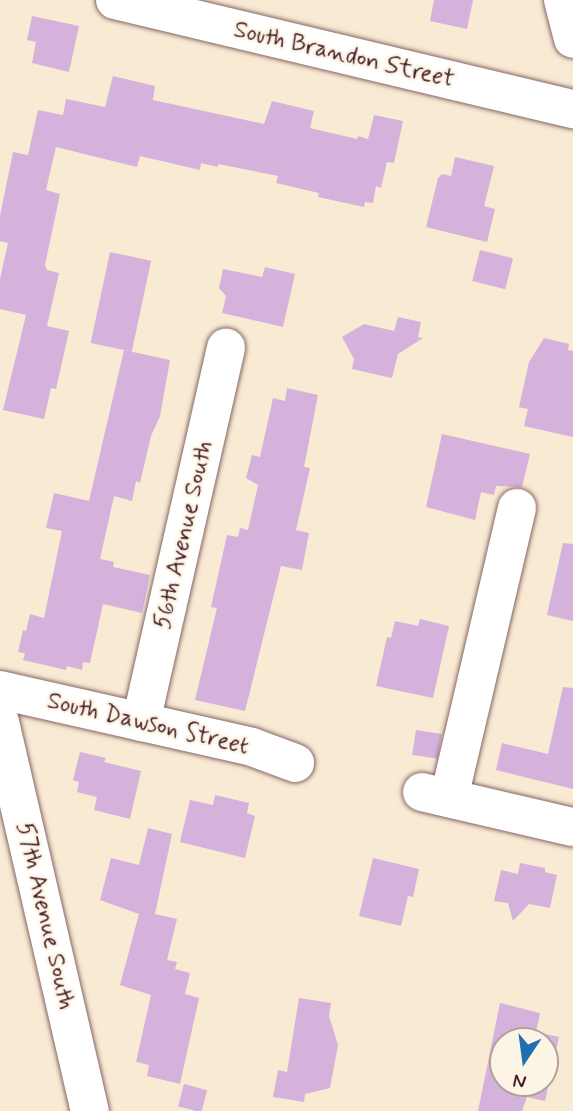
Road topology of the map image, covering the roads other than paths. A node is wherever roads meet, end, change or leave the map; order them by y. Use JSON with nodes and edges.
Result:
{"nodes":[{"id":1,"x":115,"y":0,"type":"edge"},
{"id":2,"x":563,"y":0,"type":"edge"},
{"id":3,"x":573,"y":39,"type":"edge"},
{"id":4,"x":573,"y":109,"type":"edge"},
{"id":5,"x":226,"y":348,"type":"dead end"},
{"id":6,"x":517,"y":508,"type":"dead end"},
{"id":7,"x":0,"y":690,"type":"edge"},
{"id":8,"x":0,"y":722,"type":"edge"},
{"id":9,"x":141,"y":722,"type":"junction"},
{"id":10,"x":295,"y":763,"type":"dead end"},
{"id":11,"x":573,"y":827,"type":"edge"},
{"id":12,"x":90,"y":1111,"type":"edge"}],
"edges":[{"from":1,"to":4,"type":"street","name":"South Brandon Street"},
{"from":2,"to":3,"type":"street"},
{"from":5,"to":9,"type":"street","name":"56th Avenue South"},
{"from":6,"to":11,"type":"street"},
{"from":7,"to":9,"type":"street","name":"South Dawson Street"},
{"from":8,"to":12,"type":"street","name":"57th Avenue South"},
{"from":9,"to":10,"type":"street","name":"South Dawson Street"}]}
